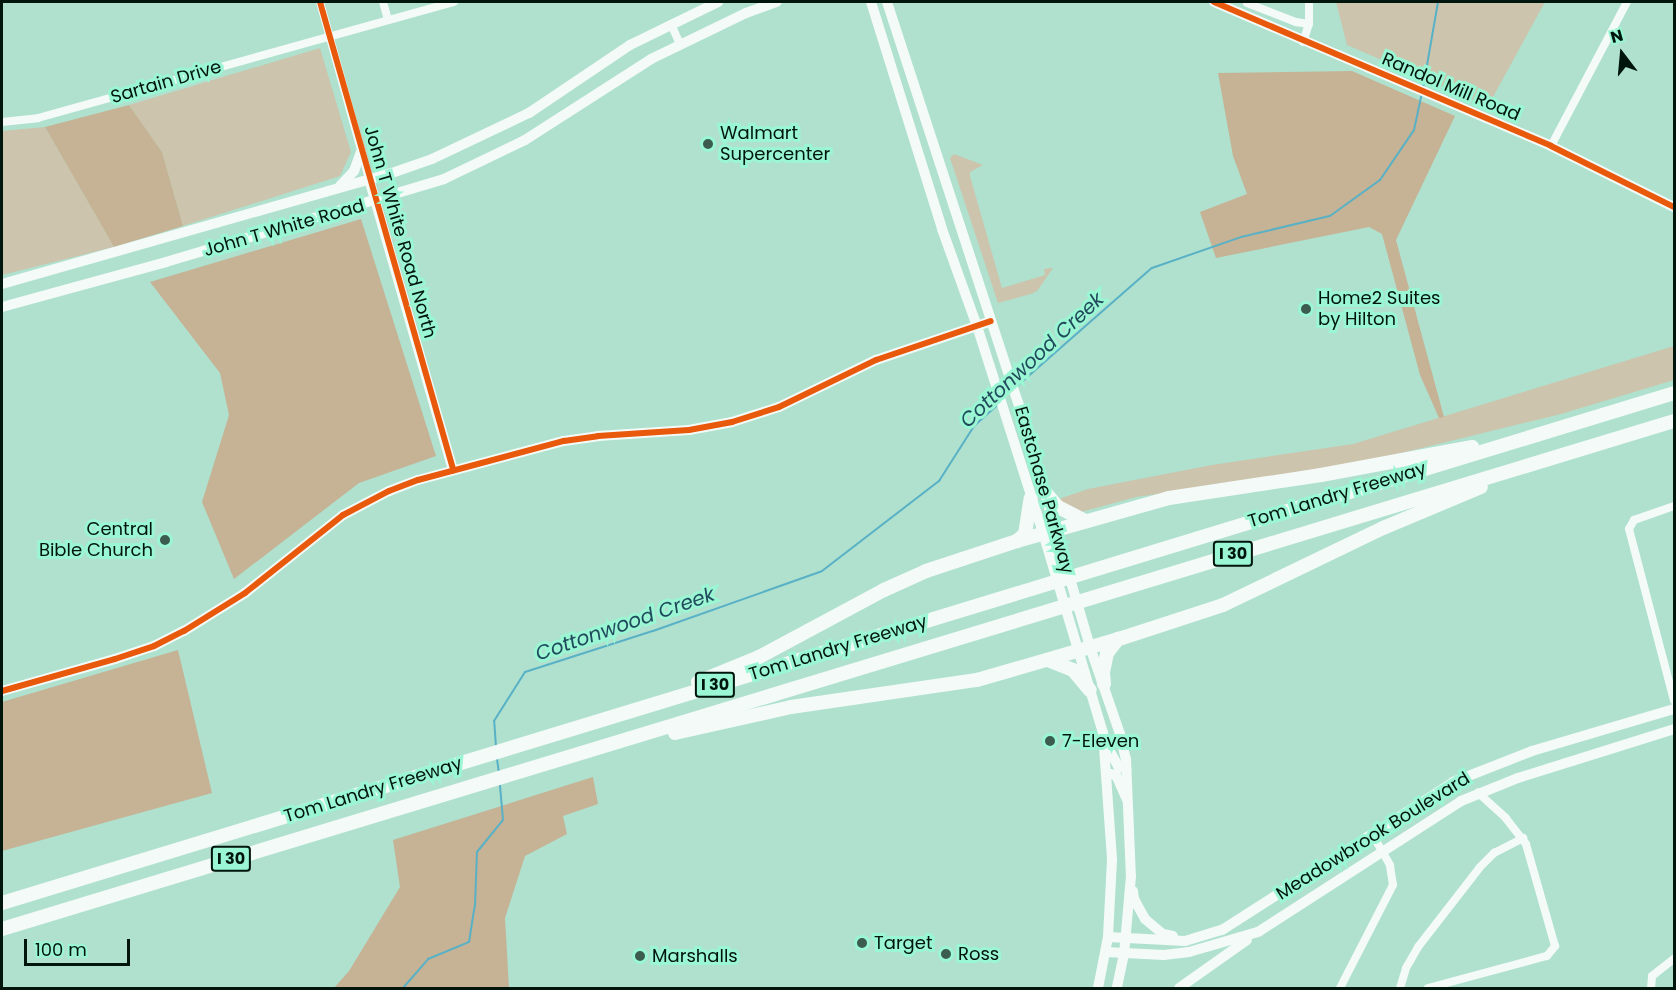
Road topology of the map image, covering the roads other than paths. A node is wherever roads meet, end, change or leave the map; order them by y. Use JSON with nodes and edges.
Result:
{"nodes":[{"id":1,"x":320,"y":2,"type":"edge"},
{"id":2,"x":383,"y":2,"type":"edge"},
{"id":3,"x":454,"y":2,"type":"edge"},
{"id":4,"x":718,"y":2,"type":"edge"},
{"id":5,"x":777,"y":2,"type":"edge"},
{"id":6,"x":871,"y":2,"type":"edge"},
{"id":7,"x":887,"y":2,"type":"edge"},
{"id":8,"x":1214,"y":2,"type":"edge"},
{"id":9,"x":1309,"y":2,"type":"edge"},
{"id":10,"x":1627,"y":2,"type":"edge"},
{"id":11,"x":1247,"y":3,"type":"dead end"},
{"id":12,"x":388,"y":19,"type":"junction"},
{"id":13,"x":670,"y":24,"type":"junction"},
{"id":14,"x":1309,"y":24,"type":"junction"},
{"id":15,"x":329,"y":35,"type":"junction"},
{"id":16,"x":1303,"y":42,"type":"junction"},
{"id":17,"x":680,"y":44,"type":"junction"},
{"id":18,"x":2,"y":122,"type":"edge"},
{"id":19,"x":1551,"y":146,"type":"junction"},
{"id":20,"x":361,"y":152,"type":"junction"},
{"id":21,"x":936,"y":152,"type":"junction"},
{"id":22,"x":920,"y":157,"type":"junction"},
{"id":23,"x":369,"y":179,"type":"junction"},
{"id":24,"x":337,"y":189,"type":"junction"},
{"id":25,"x":375,"y":201,"type":"junction"},
{"id":26,"x":1674,"y":207,"type":"edge"},
{"id":27,"x":2,"y":284,"type":"edge"},
{"id":28,"x":2,"y":307,"type":"edge"},
{"id":29,"x":992,"y":321,"type":"junction"},
{"id":30,"x":977,"y":326,"type":"junction"},
{"id":31,"x":1674,"y":393,"type":"edge"},
{"id":32,"x":1674,"y":421,"type":"edge"},
{"id":33,"x":1539,"y":435,"type":"junction"},
{"id":34,"x":1545,"y":460,"type":"junction"},
{"id":35,"x":453,"y":470,"type":"junction"},
{"id":36,"x":1044,"y":491,"type":"junction"},
{"id":37,"x":1031,"y":498,"type":"junction"},
{"id":38,"x":1671,"y":507,"type":"edge"},
{"id":39,"x":1085,"y":521,"type":"junction"},
{"id":40,"x":1050,"y":531,"type":"junction"},
{"id":41,"x":1017,"y":541,"type":"junction"},
{"id":42,"x":1119,"y":639,"type":"junction"},
{"id":43,"x":1084,"y":649,"type":"junction"},
{"id":44,"x":1048,"y":660,"type":"junction"},
{"id":45,"x":1104,"y":684,"type":"junction"},
{"id":46,"x":1090,"y":690,"type":"junction"},
{"id":47,"x":2,"y":692,"type":"edge"},
{"id":48,"x":1674,"y":700,"type":"edge"},
{"id":49,"x":1674,"y":710,"type":"edge"},
{"id":50,"x":630,"y":711,"type":"junction"},
{"id":51,"x":1674,"y":729,"type":"edge"},
{"id":52,"x":1106,"y":743,"type":"junction"},
{"id":53,"x":536,"y":767,"type":"junction"},
{"id":54,"x":1126,"y":769,"type":"junction"},
{"id":55,"x":1107,"y":773,"type":"junction"},
{"id":56,"x":1468,"y":775,"type":"junction"},
{"id":57,"x":1478,"y":793,"type":"junction"},
{"id":58,"x":1129,"y":803,"type":"junction"},
{"id":59,"x":1372,"y":835,"type":"junction"},
{"id":60,"x":1523,"y":838,"type":"junction"},
{"id":61,"x":1384,"y":853,"type":"junction"},
{"id":62,"x":97,"y":873,"type":"junction"},
{"id":63,"x":1131,"y":876,"type":"junction"},
{"id":64,"x":2,"y":896,"type":"edge"},
{"id":65,"x":94,"y":900,"type":"junction"},
{"id":66,"x":2,"y":903,"type":"edge"},
{"id":67,"x":2,"y":929,"type":"edge"},
{"id":68,"x":1258,"y":932,"type":"junction"},
{"id":69,"x":2,"y":934,"type":"edge"},
{"id":70,"x":1108,"y":937,"type":"junction"},
{"id":71,"x":1126,"y":938,"type":"junction"},
{"id":72,"x":1191,"y":939,"type":"junction"},
{"id":73,"x":1106,"y":952,"type":"junction"},
{"id":74,"x":1124,"y":954,"type":"junction"},
{"id":75,"x":1674,"y":959,"type":"edge"},
{"id":76,"x":1098,"y":988,"type":"edge"},
{"id":77,"x":1117,"y":988,"type":"edge"},
{"id":78,"x":1179,"y":988,"type":"edge"},
{"id":79,"x":1340,"y":988,"type":"edge"},
{"id":80,"x":1400,"y":988,"type":"edge"},
{"id":81,"x":1428,"y":988,"type":"edge"},
{"id":82,"x":1650,"y":988,"type":"edge"}],
"edges":[{"from":1,"to":15,"type":"street","name":"John T White Road North"},
{"from":2,"to":12,"type":"street"},
{"from":3,"to":12,"type":"street","name":"Sartain Drive"},
{"from":4,"to":13,"type":"main road","name":"John T White Road"},
{"from":5,"to":17,"type":"main road","name":"John T White Road"},
{"from":6,"to":22,"type":"main road","name":"Eastchase Parkway"},
{"from":7,"to":21,"type":"main road","name":"Eastchase Parkway"},
{"from":8,"to":16,"type":"main road","name":"Randol Mill Road"},
{"from":9,"to":14,"type":"street"},
{"from":10,"to":19,"type":"street"},
{"from":11,"to":14,"type":"street"},
{"from":12,"to":15,"type":"street","name":"Sartain Drive"},
{"from":13,"to":17,"type":"street"},
{"from":13,"to":23,"type":"main road","name":"John T White Road"},
{"from":14,"to":16,"type":"street"},
{"from":15,"to":18,"type":"street","name":"Sartain Drive"},
{"from":15,"to":20,"type":"street","name":"John T White Road North"},
{"from":16,"to":19,"type":"main road","name":"Randol Mill Road"},
{"from":17,"to":25,"type":"main road","name":"John T White Road"},
{"from":19,"to":26,"type":"main road","name":"Randol Mill Road"},
{"from":20,"to":23,"type":"street","name":"John T White Road North"},
{"from":20,"to":24,"type":"main road"},
{"from":21,"to":22,"type":"main road"},
{"from":21,"to":29,"type":"main road","name":"Eastchase Parkway"},
{"from":22,"to":30,"type":"main road","name":"Eastchase Parkway"},
{"from":23,"to":24,"type":"main road","name":"John T White Road"},
{"from":23,"to":25,"type":"main road","name":"John T White Road North"},
{"from":24,"to":27,"type":"main road","name":"John T White Road"},
{"from":25,"to":28,"type":"main road","name":"John T White Road"},
{"from":25,"to":35,"type":"main road","name":"John T White Road North"},
{"from":29,"to":30,"type":"main road"},
{"from":29,"to":36,"type":"main road","name":"Eastchase Parkway"},
{"from":30,"to":35,"type":"main road"},
{"from":30,"to":37,"type":"main road","name":"Eastchase Parkway"},
{"from":31,"to":33,"type":"highway","name":"Tom Landry Freeway","number":"I 30"},
{"from":32,"to":34,"type":"highway","name":"Tom Landry Freeway","number":"I 30"},
{"from":33,"to":39,"type":"highway"},
{"from":33,"to":50,"type":"highway","name":"Tom Landry Freeway","number":"I 30"},
{"from":34,"to":42,"type":"highway"},
{"from":34,"to":53,"type":"highway","name":"Tom Landry Freeway","number":"I 30"},
{"from":35,"to":47,"type":"main road"},
{"from":36,"to":39,"type":"highway"},
{"from":36,"to":40,"type":"main road","name":"Eastchase Parkway"},
{"from":37,"to":40,"type":"main road","name":"Eastchase Parkway"},
{"from":37,"to":41,"type":"highway"},
{"from":38,"to":48,"type":"street"},
{"from":39,"to":40,"type":"highway"},
{"from":40,"to":41,"type":"highway"},
{"from":40,"to":43,"type":"main road","name":"Eastchase Parkway"},
{"from":40,"to":43,"type":"main road","name":"Eastchase Parkway"},
{"from":41,"to":50,"type":"highway"},
{"from":42,"to":43,"type":"highway"},
{"from":42,"to":45,"type":"highway"},
{"from":43,"to":44,"type":"highway"},
{"from":43,"to":45,"type":"main road","name":"Eastchase Parkway"},
{"from":43,"to":46,"type":"main road","name":"Eastchase Parkway"},
{"from":44,"to":46,"type":"highway"},
{"from":44,"to":53,"type":"highway"},
{"from":45,"to":54,"type":"main road","name":"Eastchase Parkway"},
{"from":46,"to":52,"type":"main road","name":"Eastchase Parkway"},
{"from":49,"to":56,"type":"main road","name":"Meadowbrook Boulevard"},
{"from":50,"to":62,"type":"highway","name":"Tom Landry Freeway","number":"I 30"},
{"from":51,"to":57,"type":"main road","name":"Meadowbrook Boulevard"},
{"from":52,"to":54,"type":"main road"},
{"from":52,"to":55,"type":"main road","name":"Eastchase Parkway"},
{"from":53,"to":65,"type":"highway","name":"Tom Landry Freeway","number":"I 30"},
{"from":54,"to":58,"type":"main road","name":"Eastchase Parkway"},
{"from":55,"to":58,"type":"main road"},
{"from":55,"to":70,"type":"main road","name":"Eastchase Parkway"},
{"from":56,"to":57,"type":"main road"},
{"from":56,"to":59,"type":"main road","name":"Meadowbrook Boulevard"},
{"from":57,"to":60,"type":"street"},
{"from":57,"to":61,"type":"main road","name":"Meadowbrook Boulevard"},
{"from":58,"to":63,"type":"main road","name":"Eastchase Parkway"},
{"from":59,"to":61,"type":"street"},
{"from":59,"to":72,"type":"main road","name":"Meadowbrook Boulevard"},
{"from":60,"to":80,"type":"street"},
{"from":60,"to":81,"type":"street"},
{"from":61,"to":68,"type":"main road","name":"Meadowbrook Boulevard"},
{"from":61,"to":79,"type":"street"},
{"from":62,"to":64,"type":"highway"},
{"from":62,"to":66,"type":"highway","name":"Tom Landry Freeway","number":"I 30"},
{"from":63,"to":71,"type":"main road","name":"Eastchase Parkway"},
{"from":63,"to":72,"type":"main road"},
{"from":65,"to":67,"type":"highway","name":"Tom Landry Freeway","number":"I 30"},
{"from":65,"to":69,"type":"highway"},
{"from":68,"to":74,"type":"main road","name":"Meadowbrook Boulevard"},
{"from":68,"to":78,"type":"main road"},
{"from":70,"to":71,"type":"main road","name":"Meadowbrook Boulevard"},
{"from":70,"to":73,"type":"main road","name":"Eastchase Parkway"},
{"from":71,"to":72,"type":"main road","name":"Meadowbrook Boulevard"},
{"from":71,"to":74,"type":"main road","name":"Eastchase Parkway"},
{"from":73,"to":74,"type":"main road","name":"Meadowbrook Boulevard"},
{"from":73,"to":76,"type":"main road","name":"Eastchase Parkway"},
{"from":74,"to":77,"type":"main road","name":"Eastchase Parkway"},
{"from":75,"to":82,"type":"street"}]}
